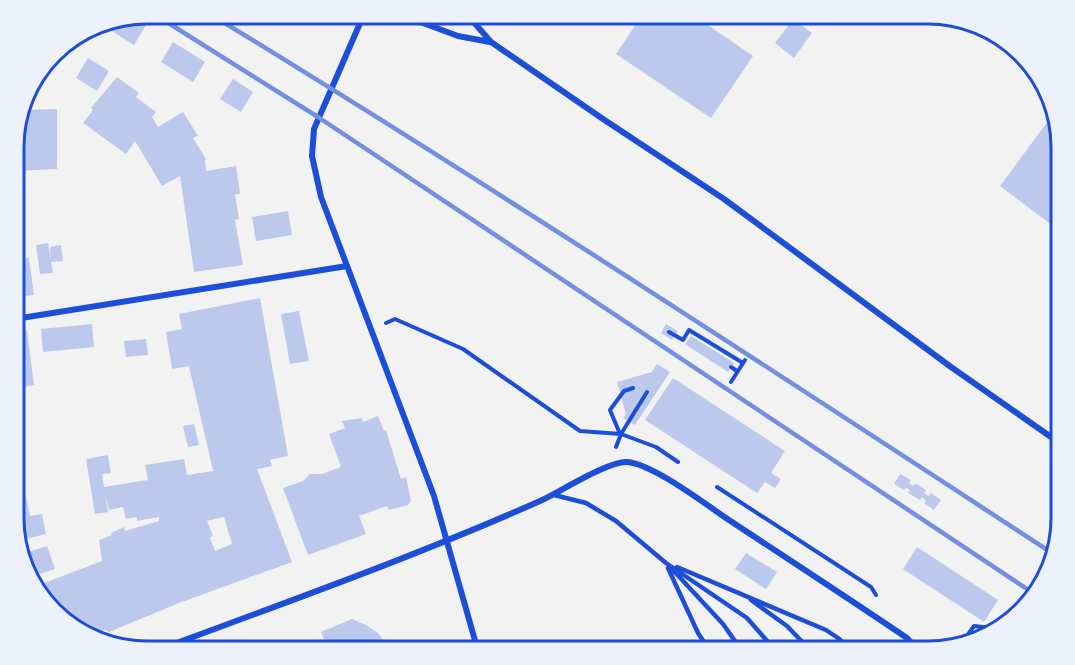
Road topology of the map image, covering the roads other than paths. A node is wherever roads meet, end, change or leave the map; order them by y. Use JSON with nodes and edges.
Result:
{"nodes":[{"id":1,"x":360,"y":24,"type":"edge"},
{"id":2,"x":426,"y":24,"type":"edge"},
{"id":3,"x":475,"y":24,"type":"edge"},
{"id":4,"x":491,"y":42,"type":"junction"},
{"id":5,"x":347,"y":266,"type":"junction"},
{"id":6,"x":24,"y":318,"type":"edge"},
{"id":7,"x":1051,"y":437,"type":"edge"},
{"id":8,"x":554,"y":495,"type":"junction"},
{"id":9,"x":448,"y":541,"type":"junction"},
{"id":10,"x":666,"y":562,"type":"junction"},
{"id":11,"x":744,"y":595,"type":"junction"},
{"id":12,"x":182,"y":641,"type":"edge"},
{"id":13,"x":475,"y":641,"type":"edge"},
{"id":14,"x":703,"y":641,"type":"edge"},
{"id":15,"x":735,"y":641,"type":"edge"},
{"id":16,"x":767,"y":641,"type":"edge"},
{"id":17,"x":801,"y":641,"type":"edge"},
{"id":18,"x":841,"y":641,"type":"edge"},
{"id":19,"x":910,"y":641,"type":"edge"}],
"edges":[{"from":1,"to":5,"type":"street"},
{"from":2,"to":4,"type":"street"},
{"from":3,"to":4,"type":"street"},
{"from":4,"to":7,"type":"street"},
{"from":5,"to":6,"type":"street"},
{"from":5,"to":9,"type":"street"},
{"from":8,"to":9,"type":"street"},
{"from":8,"to":10,"type":"lane"},
{"from":8,"to":19,"type":"street"},
{"from":9,"to":12,"type":"street"},
{"from":9,"to":13,"type":"street"},
{"from":10,"to":11,"type":"lane"},
{"from":10,"to":14,"type":"lane"},
{"from":10,"to":15,"type":"lane"},
{"from":10,"to":16,"type":"lane"},
{"from":11,"to":17,"type":"lane"},
{"from":11,"to":18,"type":"lane"}]}
